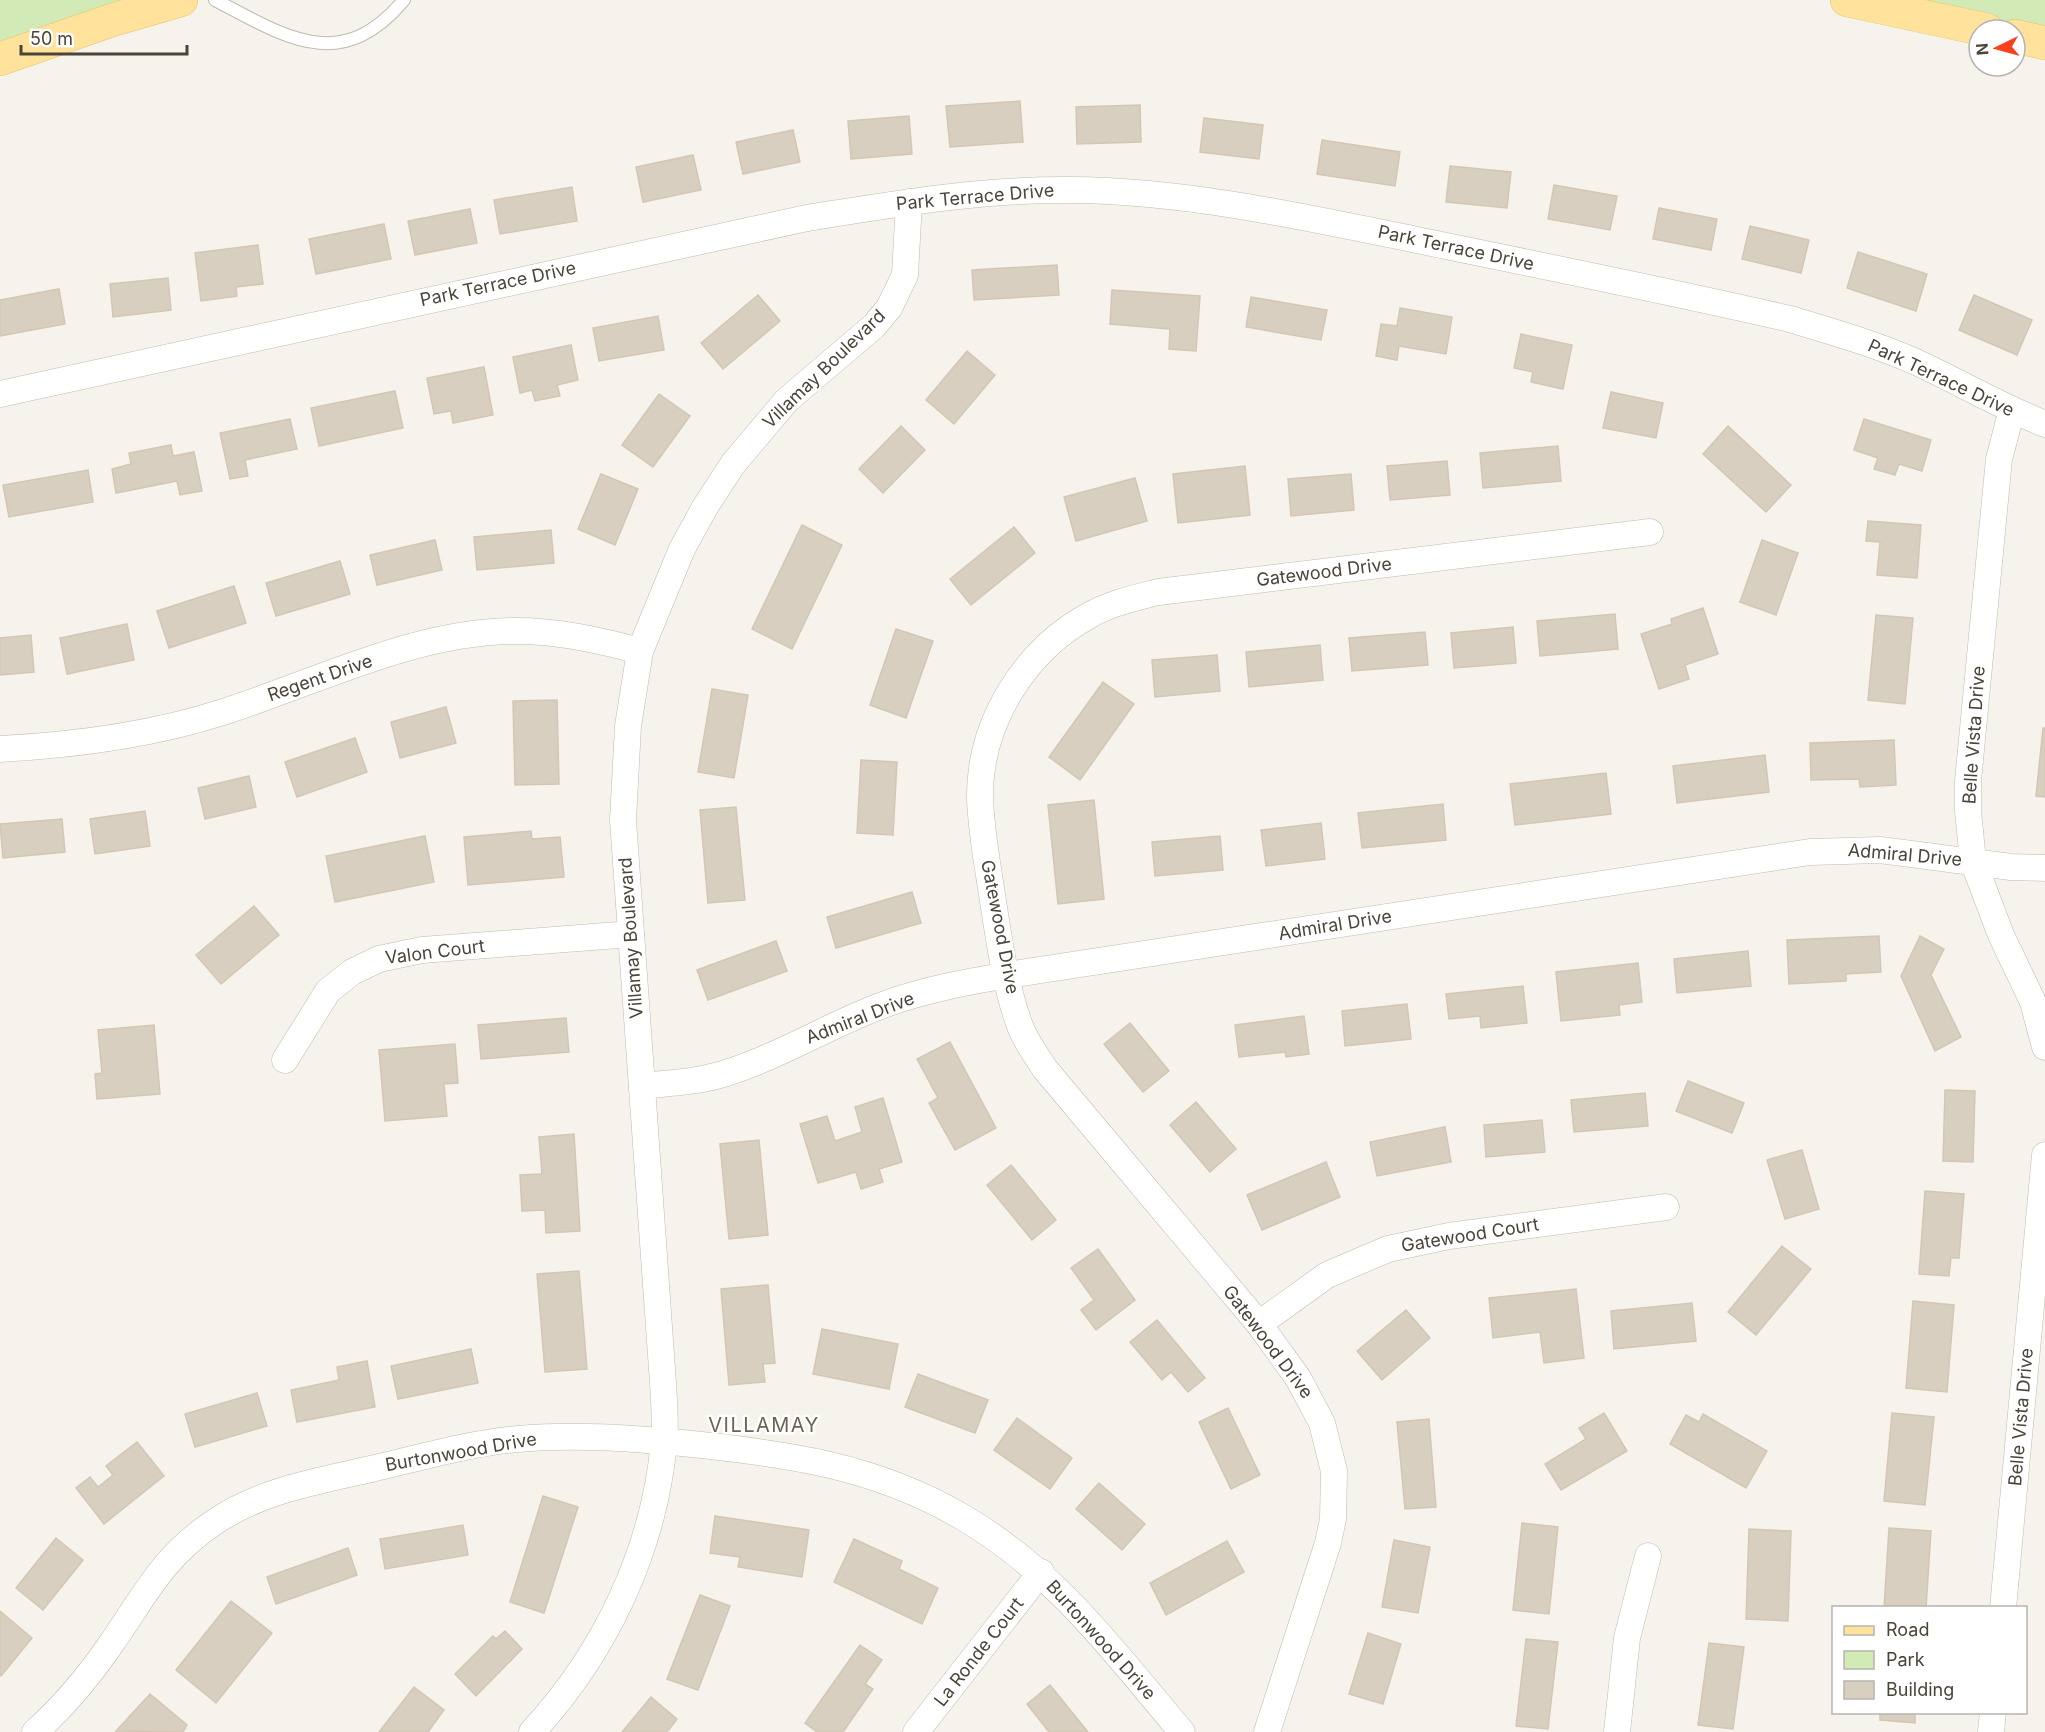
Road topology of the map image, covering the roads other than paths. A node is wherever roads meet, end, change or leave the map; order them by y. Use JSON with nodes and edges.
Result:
{"nodes":[{"id":1,"x":181,"y":0,"type":"edge"},
{"id":2,"x":215,"y":0,"type":"edge"},
{"id":3,"x":404,"y":0,"type":"edge"},
{"id":4,"x":1847,"y":0,"type":"edge"},
{"id":5,"x":1967,"y":26,"type":"edge"},
{"id":6,"x":2027,"y":39,"type":"edge"},
{"id":7,"x":2045,"y":43,"type":"edge"},
{"id":8,"x":0,"y":59,"type":"edge"},
{"id":9,"x":909,"y":202,"type":"junction"},
{"id":10,"x":0,"y":393,"type":"edge"},
{"id":11,"x":2012,"y":410,"type":"junction"},
{"id":12,"x":2045,"y":423,"type":"edge"},
{"id":13,"x":1650,"y":532,"type":"dead end"},
{"id":14,"x":640,"y":651,"type":"junction"},
{"id":15,"x":0,"y":749,"type":"edge"},
{"id":16,"x":1973,"y":861,"type":"junction"},
{"id":17,"x":2045,"y":868,"type":"edge"},
{"id":18,"x":631,"y":934,"type":"junction"},
{"id":19,"x":1008,"y":975,"type":"junction"},
{"id":20,"x":2045,"y":1047,"type":"edge"},
{"id":21,"x":285,"y":1060,"type":"dead end"},
{"id":22,"x":642,"y":1086,"type":"junction"},
{"id":23,"x":2045,"y":1155,"type":"edge"},
{"id":24,"x":1666,"y":1207,"type":"dead end"},
{"id":25,"x":1259,"y":1324,"type":"junction"},
{"id":26,"x":665,"y":1442,"type":"junction"},
{"id":27,"x":1648,"y":1556,"type":"dead end"},
{"id":28,"x":1041,"y":1572,"type":"junction"},
{"id":29,"x":2003,"y":1606,"type":"edge"},
{"id":30,"x":1993,"y":1714,"type":"edge"},
{"id":31,"x":34,"y":1732,"type":"edge"},
{"id":32,"x":532,"y":1732,"type":"edge"},
{"id":33,"x":916,"y":1732,"type":"edge"},
{"id":34,"x":1182,"y":1732,"type":"edge"},
{"id":35,"x":1267,"y":1732,"type":"edge"},
{"id":36,"x":1617,"y":1732,"type":"edge"},
{"id":37,"x":1991,"y":1732,"type":"edge"}],
"edges":[{"from":1,"to":8,"type":"main road"},
{"from":2,"to":3,"type":"lane"},
{"from":4,"to":5,"type":"main road"},
{"from":6,"to":7,"type":"main road"},
{"from":9,"to":10,"type":"street","name":"Park Terrace Drive"},
{"from":9,"to":11,"type":"street","name":"Park Terrace Drive"},
{"from":9,"to":14,"type":"street","name":"Villamay Boulevard"},
{"from":11,"to":12,"type":"street","name":"Park Terrace Drive"},
{"from":11,"to":16,"type":"street","name":"Belle Vista Drive"},
{"from":13,"to":19,"type":"street","name":"Gatewood Drive"},
{"from":14,"to":15,"type":"street","name":"Regent Drive"},
{"from":14,"to":18,"type":"street","name":"Villamay Boulevard"},
{"from":16,"to":17,"type":"street","name":"Admiral Drive"},
{"from":16,"to":19,"type":"street","name":"Admiral Drive"},
{"from":16,"to":20,"type":"street","name":"Belle Vista Drive"},
{"from":18,"to":21,"type":"street","name":"Valon Court"},
{"from":18,"to":22,"type":"street","name":"Villamay Boulevard"},
{"from":19,"to":22,"type":"street","name":"Admiral Drive"},
{"from":19,"to":25,"type":"street","name":"Gatewood Drive"},
{"from":22,"to":26,"type":"street","name":"Villamay Boulevard"},
{"from":23,"to":29,"type":"street","name":"Belle Vista Drive"},
{"from":24,"to":25,"type":"street","name":"Gatewood Court"},
{"from":25,"to":35,"type":"street","name":"Gatewood Drive"},
{"from":26,"to":28,"type":"street","name":"Burtonwood Drive"},
{"from":26,"to":31,"type":"street","name":"Burtonwood Drive"},
{"from":26,"to":32,"type":"street","name":"Villamay Boulevard"},
{"from":27,"to":36,"type":"street"},
{"from":28,"to":33,"type":"street","name":"La Ronde Court"},
{"from":28,"to":34,"type":"street","name":"Burtonwood Drive"},
{"from":30,"to":37,"type":"street"}]}
